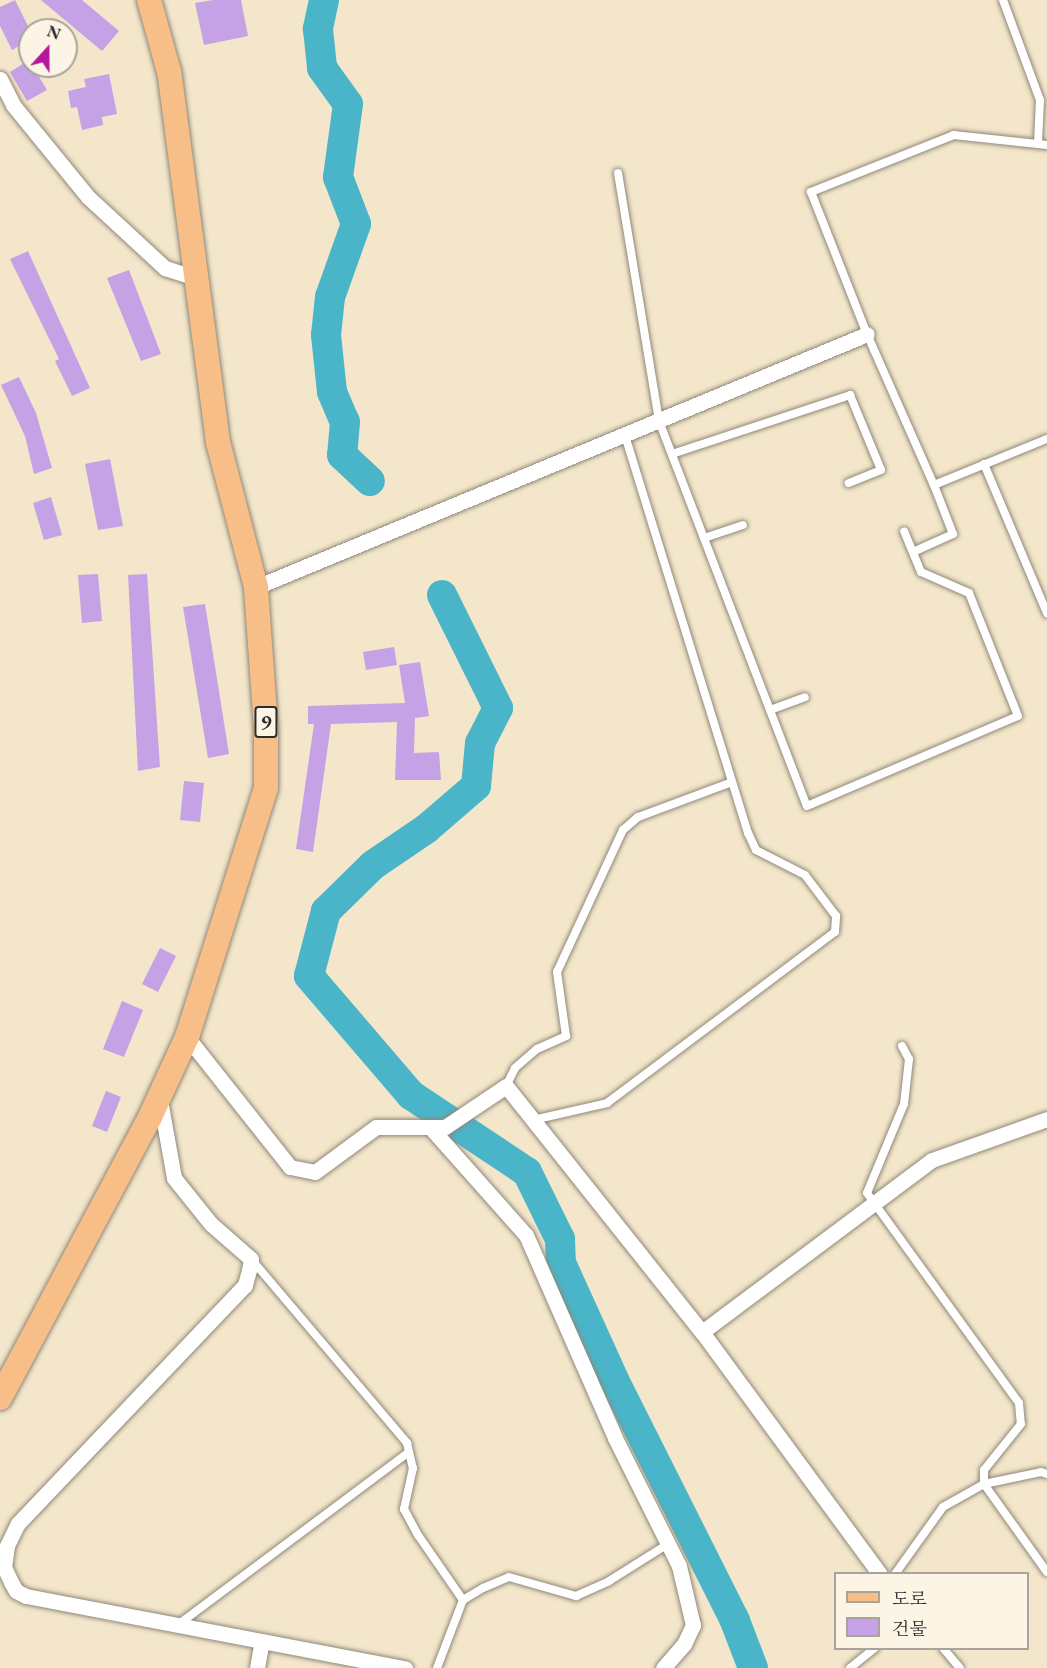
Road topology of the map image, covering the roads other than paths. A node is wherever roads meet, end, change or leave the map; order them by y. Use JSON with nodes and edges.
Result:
{"nodes":[{"id":1,"x":149,"y":0,"type":"edge"},
{"id":2,"x":1003,"y":0,"type":"edge"},
{"id":3,"x":0,"y":79,"type":"edge"},
{"id":4,"x":1038,"y":142,"type":"junction"},
{"id":5,"x":1047,"y":145,"type":"edge"},
{"id":6,"x":618,"y":173,"type":"dead end"},
{"id":7,"x":195,"y":278,"type":"junction"},
{"id":8,"x":867,"y":334,"type":"junction"},
{"id":9,"x":659,"y":421,"type":"junction"},
{"id":10,"x":625,"y":436,"type":"junction"},
{"id":11,"x":1047,"y":439,"type":"edge"},
{"id":12,"x":672,"y":454,"type":"junction"},
{"id":13,"x":984,"y":464,"type":"junction"},
{"id":14,"x":848,"y":483,"type":"dead end"},
{"id":15,"x":934,"y":485,"type":"junction"},
{"id":16,"x":743,"y":525,"type":"dead end"},
{"id":17,"x":904,"y":531,"type":"dead end"},
{"id":18,"x":704,"y":538,"type":"junction"},
{"id":19,"x":913,"y":552,"type":"junction"},
{"id":20,"x":256,"y":587,"type":"junction"},
{"id":21,"x":1047,"y":612,"type":"edge"},
{"id":22,"x":805,"y":697,"type":"dead end"},
{"id":23,"x":770,"y":710,"type":"junction"},
{"id":24,"x":732,"y":782,"type":"junction"},
{"id":25,"x":187,"y":1037,"type":"junction"},
{"id":26,"x":902,"y":1046,"type":"dead end"},
{"id":27,"x":506,"y":1086,"type":"junction"},
{"id":28,"x":159,"y":1096,"type":"junction"},
{"id":29,"x":1047,"y":1119,"type":"edge"},
{"id":30,"x":533,"y":1120,"type":"junction"},
{"id":31,"x":437,"y":1127,"type":"junction"},
{"id":32,"x":873,"y":1203,"type":"junction"},
{"id":33,"x":250,"y":1259,"type":"junction"},
{"id":34,"x":702,"y":1332,"type":"junction"},
{"id":35,"x":28,"y":1344,"type":"junction"},
{"id":36,"x":0,"y":1385,"type":"edge"},
{"id":37,"x":0,"y":1398,"type":"edge"},
{"id":38,"x":409,"y":1452,"type":"junction"},
{"id":39,"x":1047,"y":1474,"type":"edge"},
{"id":40,"x":984,"y":1484,"type":"junction"},
{"id":41,"x":668,"y":1544,"type":"junction"},
{"id":42,"x":2,"y":1569,"type":"edge"},
{"id":43,"x":879,"y":1572,"type":"edge"},
{"id":44,"x":896,"y":1572,"type":"edge"},
{"id":45,"x":1047,"y":1572,"type":"edge"},
{"id":46,"x":463,"y":1600,"type":"junction"},
{"id":47,"x":178,"y":1625,"type":"junction"},
{"id":48,"x":262,"y":1641,"type":"junction"},
{"id":49,"x":872,"y":1650,"type":"edge"},
{"id":50,"x":945,"y":1650,"type":"edge"},
{"id":51,"x":257,"y":1668,"type":"edge"},
{"id":52,"x":405,"y":1668,"type":"edge"},
{"id":53,"x":437,"y":1668,"type":"edge"},
{"id":54,"x":663,"y":1668,"type":"edge"},
{"id":55,"x":850,"y":1668,"type":"edge"},
{"id":56,"x":960,"y":1668,"type":"edge"}],
"edges":[{"from":1,"to":7,"type":"main road","number":"9"},
{"from":2,"to":4,"type":"lane"},
{"from":3,"to":7,"type":"street"},
{"from":4,"to":5,"type":"lane"},
{"from":4,"to":8,"type":"lane"},
{"from":6,"to":9,"type":"lane"},
{"from":7,"to":20,"type":"main road","number":"9"},
{"from":8,"to":9,"type":"street"},
{"from":8,"to":15,"type":"lane"},
{"from":9,"to":10,"type":"street"},
{"from":9,"to":12,"type":"lane"},
{"from":10,"to":20,"type":"street"},
{"from":10,"to":24,"type":"lane"},
{"from":11,"to":13,"type":"lane"},
{"from":12,"to":14,"type":"lane"},
{"from":12,"to":18,"type":"lane"},
{"from":13,"to":15,"type":"lane"},
{"from":13,"to":21,"type":"lane"},
{"from":15,"to":19,"type":"lane"},
{"from":16,"to":18,"type":"lane"},
{"from":17,"to":19,"type":"lane"},
{"from":18,"to":23,"type":"lane"},
{"from":19,"to":23,"type":"lane"},
{"from":20,"to":25,"type":"main road","number":"9"},
{"from":22,"to":23,"type":"lane"},
{"from":24,"to":27,"type":"lane"},
{"from":24,"to":30,"type":"lane"},
{"from":25,"to":28,"type":"main road","number":"9"},
{"from":25,"to":31,"type":"street"},
{"from":26,"to":32,"type":"lane"},
{"from":27,"to":30,"type":"street"},
{"from":27,"to":31,"type":"street"},
{"from":28,"to":33,"type":"street"},
{"from":28,"to":35,"type":"main road","number":"9"},
{"from":29,"to":32,"type":"street"},
{"from":30,"to":34,"type":"street"},
{"from":31,"to":41,"type":"street"},
{"from":32,"to":34,"type":"street"},
{"from":32,"to":40,"type":"lane"},
{"from":33,"to":38,"type":"lane"},
{"from":33,"to":42,"type":"street"},
{"from":34,"to":43,"type":"street"},
{"from":35,"to":36,"type":"street"},
{"from":35,"to":37,"type":"main road","number":"9"},
{"from":38,"to":46,"type":"lane"},
{"from":38,"to":47,"type":"lane"},
{"from":39,"to":40,"type":"lane"},
{"from":40,"to":44,"type":"lane"},
{"from":40,"to":45,"type":"lane"},
{"from":41,"to":46,"type":"lane"},
{"from":41,"to":54,"type":"street"},
{"from":42,"to":47,"type":"street"},
{"from":46,"to":53,"type":"lane"},
{"from":47,"to":48,"type":"street"},
{"from":48,"to":51,"type":"street"},
{"from":48,"to":52,"type":"street"},
{"from":49,"to":55,"type":"lane"},
{"from":50,"to":56,"type":"lane"}]}
